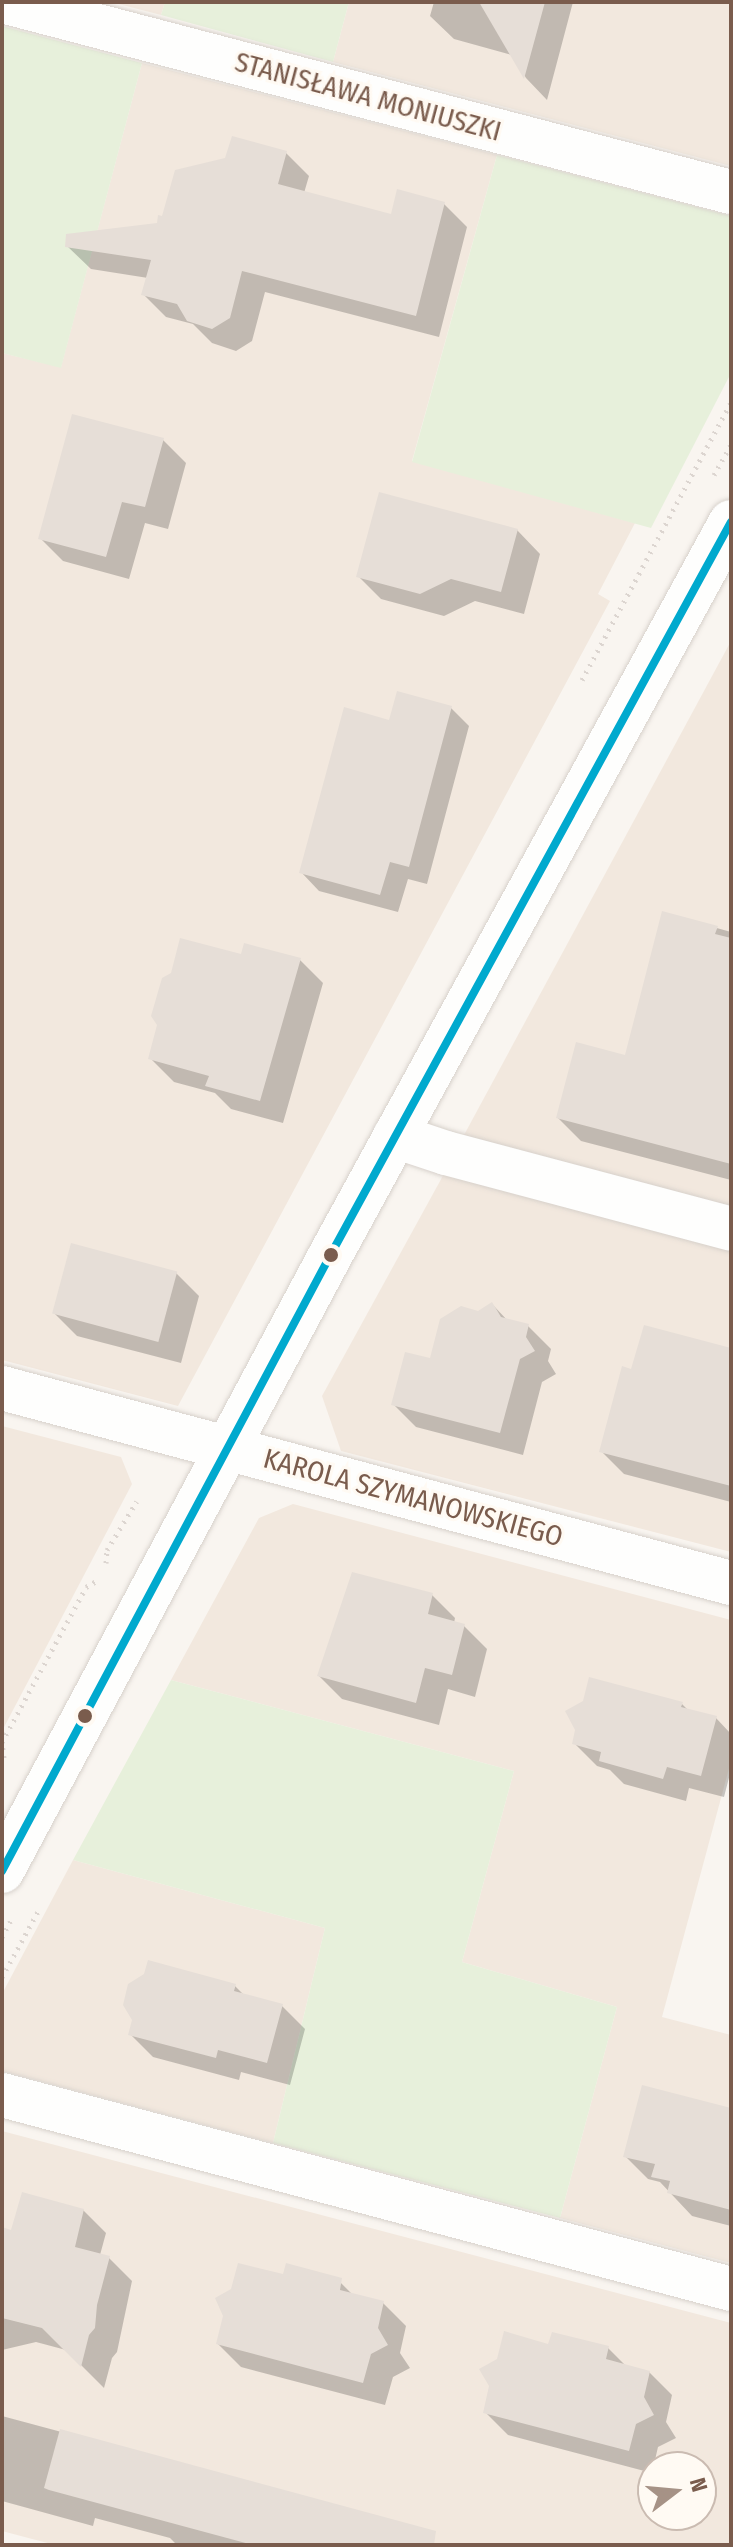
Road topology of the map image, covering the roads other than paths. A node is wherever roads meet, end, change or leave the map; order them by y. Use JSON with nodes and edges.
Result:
{"nodes":[{"id":1,"x":6,"y":2,"type":"edge"},
{"id":2,"x":731,"y":192,"type":"edge"},
{"id":3,"x":731,"y":522,"type":"edge"},
{"id":4,"x":395,"y":1136,"type":"junction"},
{"id":5,"x":731,"y":1229,"type":"edge"},
{"id":6,"x":2,"y":1388,"type":"edge"},
{"id":7,"x":229,"y":1448,"type":"junction"},
{"id":8,"x":731,"y":1583,"type":"edge"},
{"id":9,"x":2,"y":1871,"type":"edge"},
{"id":10,"x":2,"y":2095,"type":"edge"},
{"id":11,"x":731,"y":2289,"type":"edge"}],
"edges":[{"from":1,"to":2,"type":"street","name":"STANISŁAWA MONIUSZKI"},
{"from":3,"to":4,"type":"street"},
{"from":4,"to":5,"type":"street"},
{"from":4,"to":7,"type":"street"},
{"from":6,"to":7,"type":"street","name":"KAROLA SZYMANOWSKIEGO"},
{"from":7,"to":8,"type":"street","name":"KAROLA SZYMANOWSKIEGO"},
{"from":7,"to":9,"type":"street"},
{"from":10,"to":11,"type":"street"}]}
